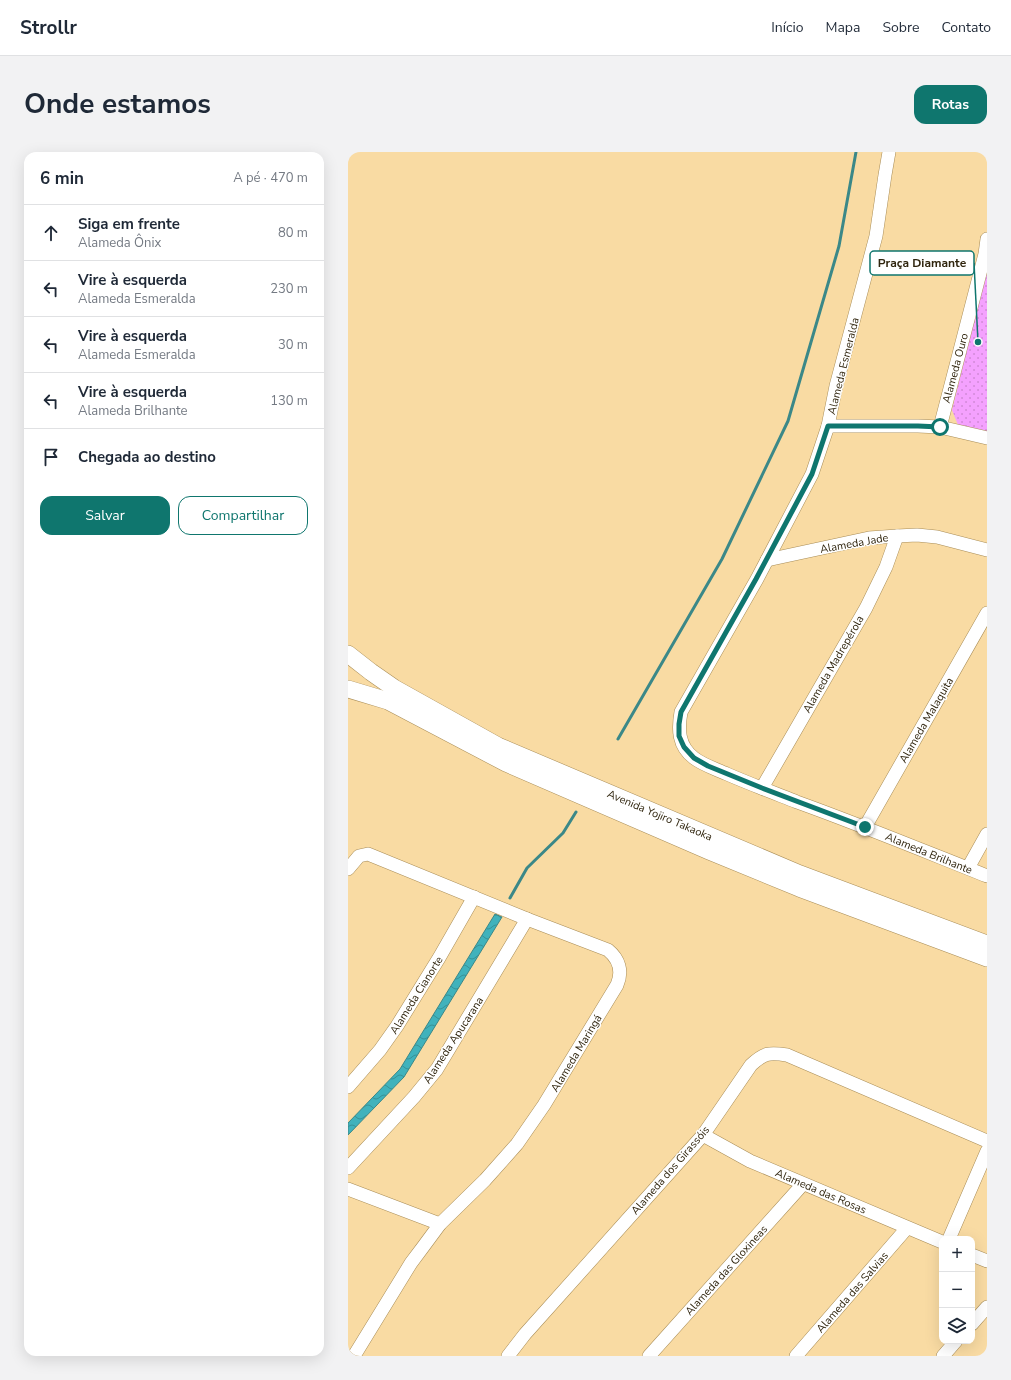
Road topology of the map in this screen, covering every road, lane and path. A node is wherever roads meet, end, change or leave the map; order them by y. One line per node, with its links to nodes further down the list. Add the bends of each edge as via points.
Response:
1 (889, 152): 4 (street, Alameda Esmeralda, via 876,236 836,386)
2 (987, 239): 3 (street, Alameda Ouro)
3 (986, 257): 5 (street, Alameda Ouro)
4 (828, 426): 5 (street); 9 (street, Alameda Esmeralda, via 812,474)
5 (940, 427): 6 (street)
6 (987, 438)
7 (897, 536): 8 (street, Alameda Jade, via 937,537); 9 (street, Alameda Jade, via 869,538); 14 (street, Alameda Madrepérola, via 886,567 866,608)
8 (987, 550)
9 (767, 560): 13 (street, Alameda Esmeralda, via 681,712 679,736 684,747)
10 (987, 613): 15 (street, Alameda Malaquita)
11 (348, 654): 22 (main road, Avenida Yojiro Takaoka, via 394,688 498,746 800,874)
12 (348, 689): 23 (main road, Avenida Yojiro Takaoka, via 388,701 506,763 709,850 814,894)
13 (694, 758): 14 (street, Alameda Brilhante)
14 (762, 788): 15 (street, Alameda Brilhante)
15 (865, 827): 18 (street, Alameda Brilhante)
16 (987, 834): 18 (street)
17 (348, 868): 20 (street, Alameda Maringá, via 359,856 368,854)
18 (968, 868): 19 (street, Alameda Brilhante)
19 (987, 876)
20 (474, 897): 21 (street, Alameda Maringá); 24 (street, Alameda Cianorte, via 397,1026)
21 (527, 919): 28 (street, Alameda Apucarana, via 437,1069); 31 (street, Alameda Maringá, via 608,950 617,958 620,978 544,1105 517,1144)
22 (987, 944)
23 (987, 958)
24 (348, 1087)
25 (702, 1135): 26 (street, Alameda dos Girassóis, via 751,1065 765,1054 774,1053 787,1055); 29 (street, Alameda das Rosas, via 750,1161); 41 (street, Alameda dos Girassóis, via 524,1334)
26 (987, 1141)
27 (987, 1151): 33 (street)
28 (348, 1168)
29 (803, 1184): 32 (street, Alameda das Rosas); 42 (street, Alameda das Gloxineas)
30 (348, 1189): 31 (street)
31 (440, 1224): 40 (street, Alameda Maringá, via 411,1263)
32 (907, 1228): 34 (street, Alameda das Rosas); 43 (street, Alameda das Salvias)
33 (950, 1236)
34 (939, 1241)
35 (975, 1256): 36 (street)
36 (987, 1262)
37 (987, 1307): 38 (street)
38 (975, 1321)
39 (953, 1344): 44 (street)
40 (354, 1356)
41 (508, 1356)
42 (649, 1356)
43 (796, 1356)
44 (943, 1356)

